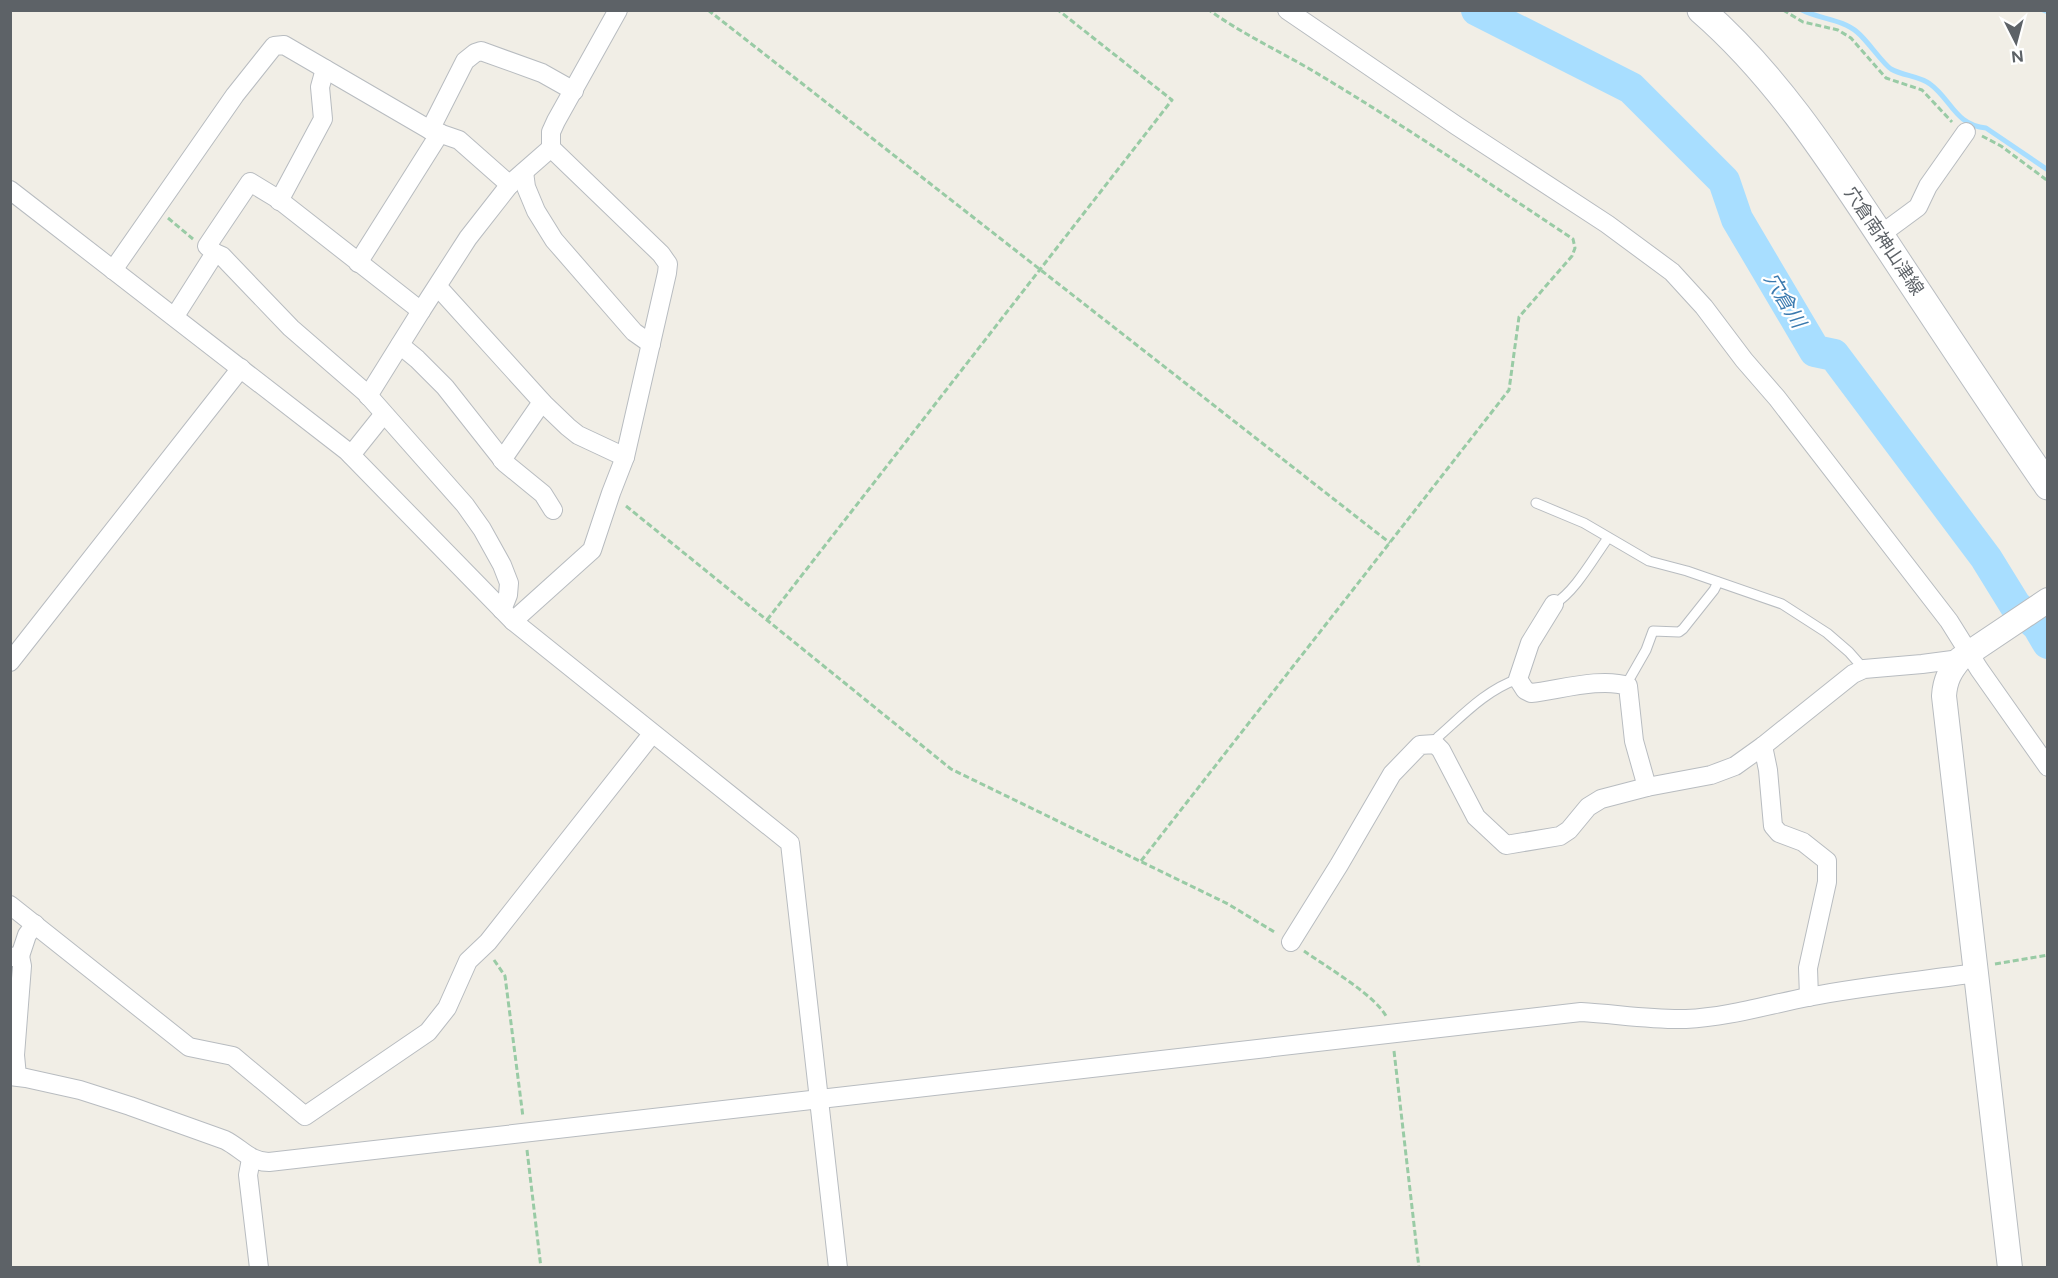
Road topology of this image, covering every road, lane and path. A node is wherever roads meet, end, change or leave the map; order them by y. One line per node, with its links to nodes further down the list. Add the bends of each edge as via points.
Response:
1 (618, 10): 9 (street)
2 (708, 10): 23 (path)
3 (1058, 10): 23 (path, via 1172,100)
4 (1209, 10): 41 (path, via 1419,136 1573,239 1572,255 1519,317 1509,390)
5 (1287, 10): 47 (street, via 1607,224 1672,272 1777,398 1949,621)
6 (1701, 10): 19 (main road, 穴倉南神山津線, via 1761,69 1800,118)
7 (1783, 10): 11 (path, via 1803,22 1838,30 1851,38 1886,78 1922,90 1947,119)
8 (325, 69): 10 (street); 17 (street, via 320,87 323,118); 18 (street, via 284,45 274,46)
9 (574, 91): 10 (street, via 542,74 475,52 465,61); 12 (street, via 551,132)
10 (435, 132): 15 (street, via 459,140); 21 (street)
11 (1966, 132): 14 (path, via 2001,146); 19 (street, via 1918,207)
12 (551, 148): 13 (street); 27 (street, via 668,264)
13 (524, 172): 15 (street); 27 (street, via 536,211 554,240 634,332)
14 (2048, 181)
15 (510, 185): 24 (street, via 468,238)
16 (10, 190): 22 (street)
17 (279, 201): 20 (street, via 250,182); 21 (street)
18 (156, 207): 20 (path); 22 (street)
19 (1880, 235): 36 (main road, 穴倉南神山津線)
20 (211, 250): 26 (street); 30 (street, via 222,256 291,328)
21 (358, 263): 25 (street)
22 (113, 270): 26 (street)
23 (1040, 270): 41 (path); 46 (path)
24 (438, 287): 25 (street); 31 (street)
25 (421, 311): 28 (street)
26 (175, 316): 29 (street)
27 (651, 344): 34 (street)
28 (400, 345): 30 (street); 35 (street, via 445,387)
29 (241, 368): 33 (street); 48 (street)
30 (368, 396): 32 (street)
31 (542, 402): 34 (street, via 578,435); 35 (street)
32 (383, 415): 33 (street); 45 (street, via 483,529 508,583)
33 (351, 454): 45 (street)
34 (626, 457): 37 (street)
35 (502, 460): 39 (street, via 543,494)
36 (2048, 486)
37 (611, 493): 45 (street, via 592,550); 46 (path)
38 (1536, 503): 40 (lane)
39 (553, 510)
40 (1608, 538): 42 (lane, via 1649,561); 44 (lane, via 1577,581)
41 (1389, 543): 57 (path)
42 (1718, 582): 49 (lane, via 1782,604 1849,652); 51 (lane, via 1683,629 1653,631)
43 (2048, 600): 47 (street)
44 (1554, 604): 50 (street, via 1530,643)
45 (508, 615): 52 (street)
46 (767, 620): 57 (path, via 951,769)
47 (1967, 653): 49 (street, via 1922,664); 55 (street); 64 (street, via 1950,671 1944,696)
48 (10, 662)
49 (1864, 669): 54 (street)
50 (1518, 679): 51 (street, via 1531,693 1580,685); 53 (lane, via 1482,698)
51 (1626, 686): 56 (street, via 1634,741)
52 (652, 734): 61 (street); 68 (street, via 790,843)
53 (1435, 744): 56 (street, via 1476,817 1506,845 1560,836 1601,799); 60 (street, via 1420,745 1392,774)
54 (1763, 746): 56 (street, via 1735,766 1711,776); 65 (street, via 1773,826 1827,861 1827,882 1808,968)
55 (2048, 767)
56 (1647, 787)
57 (1141, 861): 60 (path, via 1228,904)
58 (10, 905): 59 (street)
59 (35, 924): 61 (street, via 189,1047 233,1056 305,1116 428,1032 447,1008 468,961); 63 (street)
60 (1292, 942): 66 (path, via 1384,1012)
61 (482, 947): 69 (path, via 505,976)
62 (2048, 955): 64 (path)
63 (15, 956): 67 (street, via 22,966)
64 (1976, 970): 65 (street); 75 (street)
65 (1809, 997): 66 (street, via 1720,1016 1641,1018 1581,1012)
66 (1392, 1034): 68 (street); 74 (path)
67 (14, 1076): 70 (street, via 130,1106 225,1140)
68 (819, 1099): 69 (street); 73 (street)
69 (525, 1134): 70 (street, via 287,1161 258,1162); 72 (path)
70 (251, 1158): 71 (street, via 248,1175)
71 (259, 1268)
72 (541, 1268)
73 (838, 1268)
74 (1419, 1268)
75 (2010, 1268)

